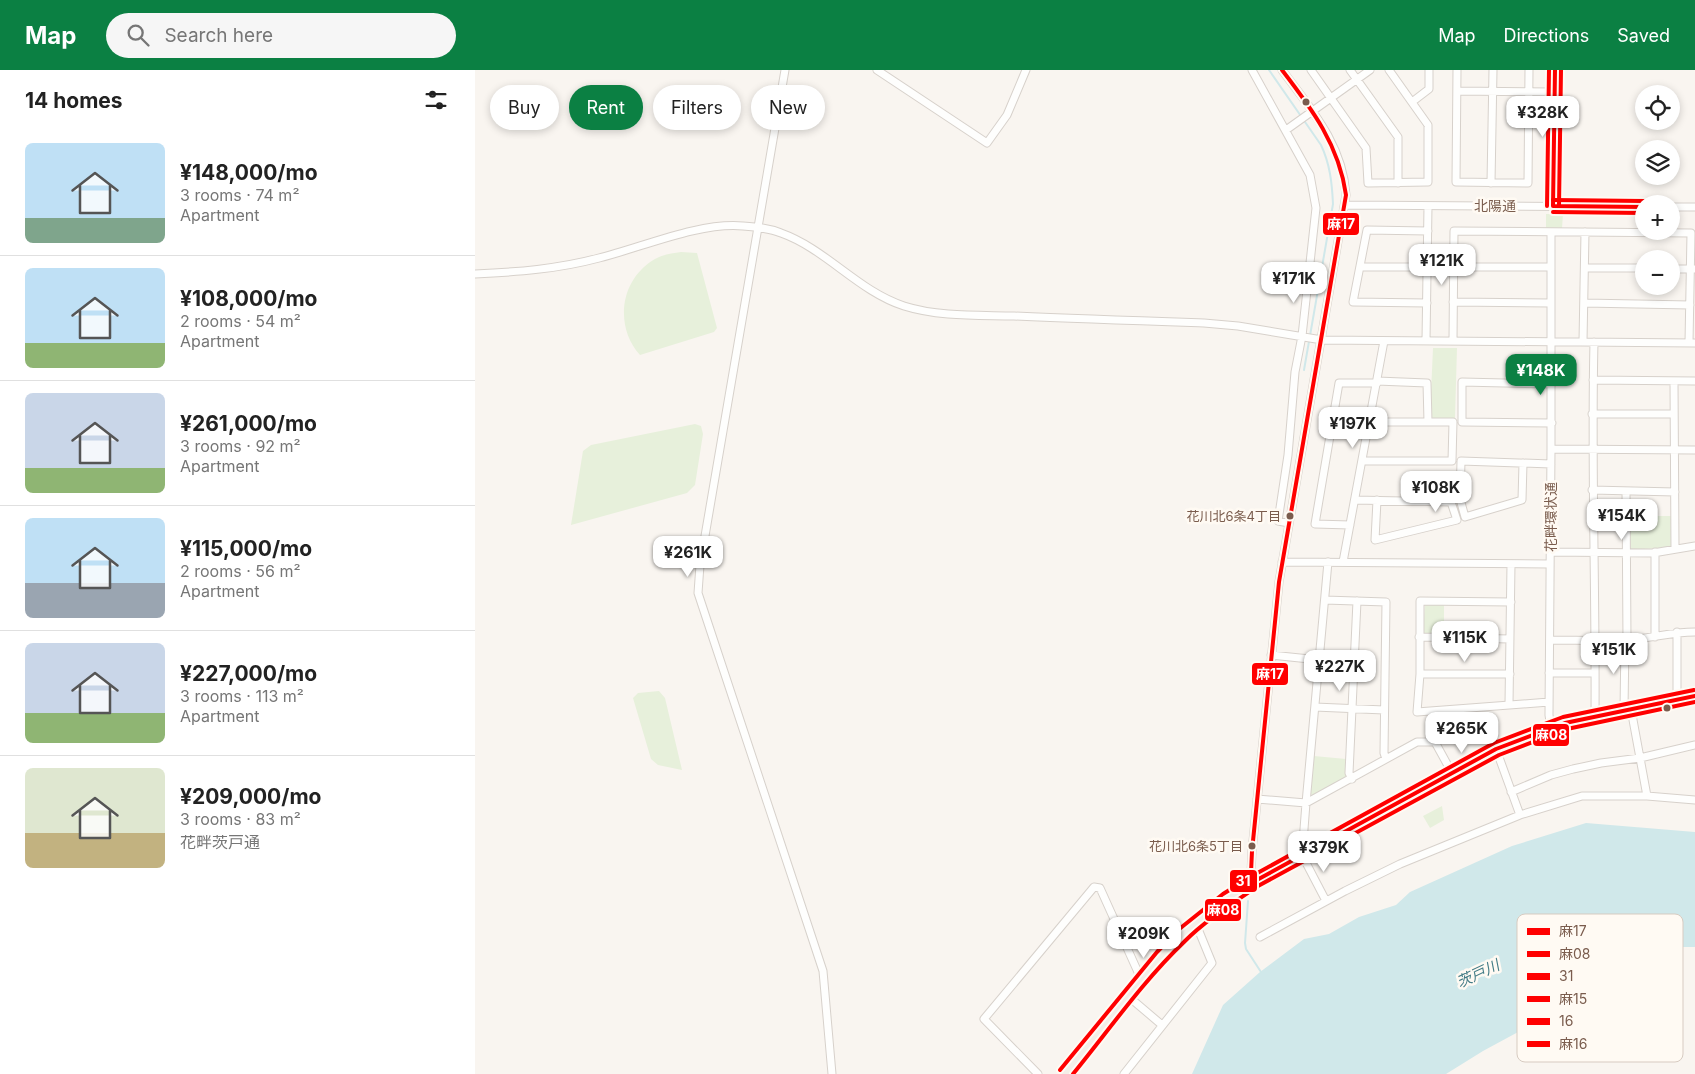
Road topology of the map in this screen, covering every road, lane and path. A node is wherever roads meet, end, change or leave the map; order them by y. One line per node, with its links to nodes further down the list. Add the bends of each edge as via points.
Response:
1 (785, 70): 32 (street)
2 (877, 70): 3 (street, via 987,143 1007,116)
3 (1026, 70)
4 (1252, 70): 23 (street)
5 (1282, 70): 22 (street)
6 (1311, 70): 20 (street)
7 (1350, 70): 15 (street)
8 (1369, 70): 15 (street)
9 (1389, 70): 21 (street)
10 (1429, 70): 21 (street, via 1429,89)
11 (1457, 70): 16 (street)
12 (1493, 70): 17 (street)
13 (1529, 70): 18 (street)
14 (1555, 70): 19 (street)
15 (1356, 80): 20 (street); 25 (street, via 1399,137)
16 (1457, 91): 17 (street); 24 (street, via 1456,182)
17 (1493, 91): 18 (street); 24 (street)
18 (1528, 92): 19 (street); 24 (street, via 1528,183)
19 (1554, 92): 28 (street)
20 (1331, 98): 22 (street); 25 (street, via 1366,148 1368,183)
21 (1412, 102): 25 (street, via 1428,125 1428,182)
22 (1306, 116): 23 (street); 26 (street, via 1326,130 1337,152 1345,182)
23 (1286, 130): 50 (street, via 1310,175 1316,208)
24 (1491, 182)
25 (1398, 183)
26 (1345, 205): 27 (street, 北陽通); 51 (street)
27 (1428, 206): 28 (street, 北陽通); 33 (street)
28 (1553, 206): 29 (street, 北陽通)
29 (1635, 207)
30 (1680, 207): 31 (street)
31 (1695, 208)
32 (757, 228): 44 (street, via 721,226 568,265); 50 (street, via 782,233 799,241 885,299 923,311 1204,323); 141 (street, via 698,593 823,971)
33 (1428, 231): 36 (street, via 1367,230); 39 (street)
34 (1551, 232): 35 (street); 37 (street, via 1454,231); 38 (street, 花畔環状通)
35 (1585, 232): 40 (street); 43 (street, via 1691,233)
36 (1360, 266): 39 (street); 46 (street, via 1353,302)
37 (1453, 267): 38 (street); 45 (street)
38 (1551, 267): 47 (street, 花畔環状通)
39 (1427, 268): 46 (street)
40 (1585, 268): 41 (street); 48 (street)
41 (1635, 268)
42 (1680, 268): 43 (street)
43 (1693, 269): 49 (street)
44 (475, 274)
45 (1453, 302): 47 (street); 54 (street)
46 (1427, 303): 53 (street)
47 (1551, 303): 55 (street, 花畔環状通)
48 (1584, 303): 49 (street); 56 (street)
49 (1690, 305): 58 (street)
50 (1304, 337): 51 (street); 81 (street, via 1295,372 1278,521)
51 (1319, 340): 52 (street); 81 (street)
52 (1385, 341): 53 (street); 62 (street)
53 (1426, 341): 54 (street)
54 (1453, 341): 55 (street)
55 (1551, 342): 56 (street); 63 (street, 花畔環状通)
56 (1583, 342): 57 (street)
57 (1594, 342): 58 (street); 59 (street)
58 (1692, 343)
59 (1593, 380): 60 (street); 64 (street)
60 (1674, 381): 61 (street); 65 (street)
61 (1695, 381)
62 (1377, 382): 66 (street); 67 (street, via 1427,383); 82 (street, via 1339,383 1315,524)
63 (1552, 384): 68 (street, 花畔環状通); 68 (street, via 1462,382 1461,422)
64 (1592, 414): 65 (street); 70 (street)
65 (1674, 414): 71 (street)
66 (1369, 422): 67 (street); 73 (street)
67 (1428, 422): 73 (street, via 1453,422 1451,461)
68 (1552, 423): 69 (street, 花畔環状通)
69 (1551, 449): 70 (street); 75 (street, 花畔環状通)
70 (1592, 449): 71 (street); 76 (street)
71 (1675, 450): 72 (street); 78 (street)
72 (1695, 450)
73 (1362, 461): 79 (street)
74 (1523, 463): 74 (street, via 1461,461 1460,499 1465,517 1522,500); 75 (street)
75 (1551, 464): 85 (street, 花畔環状通)
76 (1592, 490): 77 (street); 86 (street)
77 (1626, 491): 78 (street); 87 (street)
78 (1675, 492): 84 (street)
79 (1355, 500): 80 (street); 82 (street)
80 (1377, 500): 80 (street, via 1451,502 1457,520 1375,540)
81 (1289, 523): 89 (street)
82 (1350, 525): 91 (street)
83 (1695, 546): 84 (street)
84 (1675, 549): 88 (street)
85 (1550, 552): 86 (street); 93 (street, 花畔環状通)
86 (1594, 552): 87 (street); 103 (street)
87 (1626, 552): 88 (street); 104 (street)
88 (1655, 552): 99 (street)
89 (1282, 562): 90 (street); 105 (street)
90 (1328, 562): 91 (street); 94 (street)
91 (1343, 562): 92 (street)
92 (1511, 564): 93 (street); 96 (street)
93 (1550, 564): 102 (street, 花畔環状通)
94 (1325, 600): 95 (street); 106 (street)
95 (1357, 601): 116 (street); 117 (street, via 1386,602)
96 (1511, 602): 100 (street, via 1420,601); 101 (street)
97 (1677, 632): 98 (street); 99 (street); 112 (street)
98 (1695, 632)
99 (1655, 637): 104 (street)
100 (1419, 638): 101 (street); 108 (street)
101 (1510, 639): 109 (street)
102 (1550, 640): 103 (street); 107 (street, 花畔環状通)
103 (1595, 640): 104 (street); 110 (street)
104 (1626, 640): 118 (street)
105 (1271, 655): 106 (street); 129 (street)
106 (1319, 660): 115 (street)
107 (1549, 673): 110 (street); 113 (street, 花畔環状通)
108 (1419, 674): 109 (street); 114 (street, via 1417,712)
109 (1510, 674): 114 (street)
110 (1595, 674): 119 (street)
111 (1695, 696): 112 (main road)
112 (1677, 700): 118 (main road)
113 (1549, 702): 114 (street); 120 (street, 花畔環状通)
114 (1509, 704)
115 (1315, 707): 116 (street); 131 (street)
116 (1350, 709): 117 (street); 126 (street, via 1349,773)
117 (1384, 710): 124 (street, via 1384,753)
118 (1627, 710): 119 (main road); 123 (street)
119 (1595, 717): 120 (main road)
120 (1551, 728): 122 (main road)
121 (1695, 745): 123 (street)
122 (1496, 749): 125 (main road); 127 (street)
123 (1640, 758): 127 (street, via 1601,762 1558,773); 128 (street)
124 (1387, 759): 125 (street, via 1417,742 1435,742); 126 (street)
125 (1452, 773): 133 (main road)
126 (1352, 779): 131 (street)
127 (1511, 792): 132 (street)
128 (1647, 796): 130 (street); 132 (street, via 1582,796)
129 (1257, 799): 131 (street); 134 (street, via 1251,873)
130 (1695, 800)
131 (1306, 803): 133 (street)
132 (1520, 814): 135 (street, via 1413,858)
133 (1303, 854): 134 (main road); 135 (street)
134 (1255, 881): 136 (main road)
135 (1326, 901): 137 (street)
136 (1196, 924): 138 (main road, via 1182,935); 140 (street, via 1212,963)
137 (1260, 937)
138 (1142, 981): 139 (main road); 142 (street, via 1100,888 1094,887 984,1019)
139 (1129, 997): 140 (street); 143 (main road)
140 (1163, 1026): 144 (street)
141 (832, 1074)
142 (1038, 1074)
143 (1065, 1074)
144 (1124, 1074)

